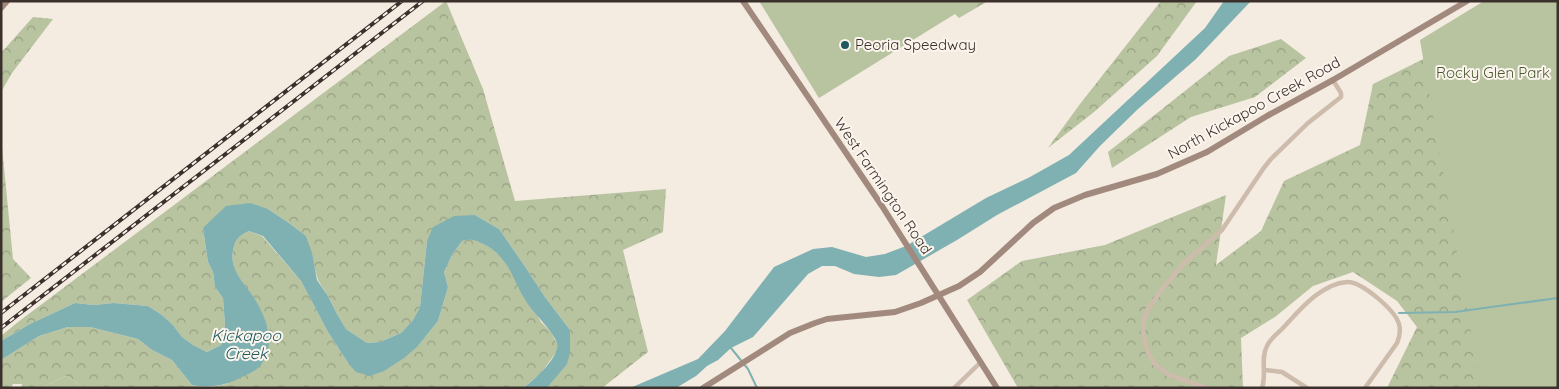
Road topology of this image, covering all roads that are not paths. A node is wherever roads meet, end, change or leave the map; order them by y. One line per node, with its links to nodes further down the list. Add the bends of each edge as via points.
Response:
1 (7, 1): 4 (main road)
2 (744, 1): 6 (main road, West Farmington Road)
3 (1468, 1): 5 (main road, North Kickapoo Creek Road)
4 (1, 8)
5 (1333, 80): 6 (main road, North Kickapoo Creek Road, via 1192,159 1157,174 1063,204 1033,223 974,277); 12 (street, via 1342,97 1308,123 1272,159 1222,230 1185,262 1148,309 1143,335 1154,363 1169,375)
6 (939, 296): 7 (main road, West Farmington Road); 9 (main road, North Kickapoo Creek Road, via 895,312 815,323 790,333)
7 (981, 362): 10 (street); 11 (main road, West Farmington Road)
8 (1265, 370): 13 (street); 14 (street, via 1282,372); 15 (street, via 1267,346 1277,333 1317,295 1349,282 1371,294 1394,314 1400,325 1397,343)
9 (703, 388)
10 (954, 388)
11 (997, 388)
12 (1207, 388)
13 (1262, 388)
14 (1307, 388)
15 (1365, 388)

